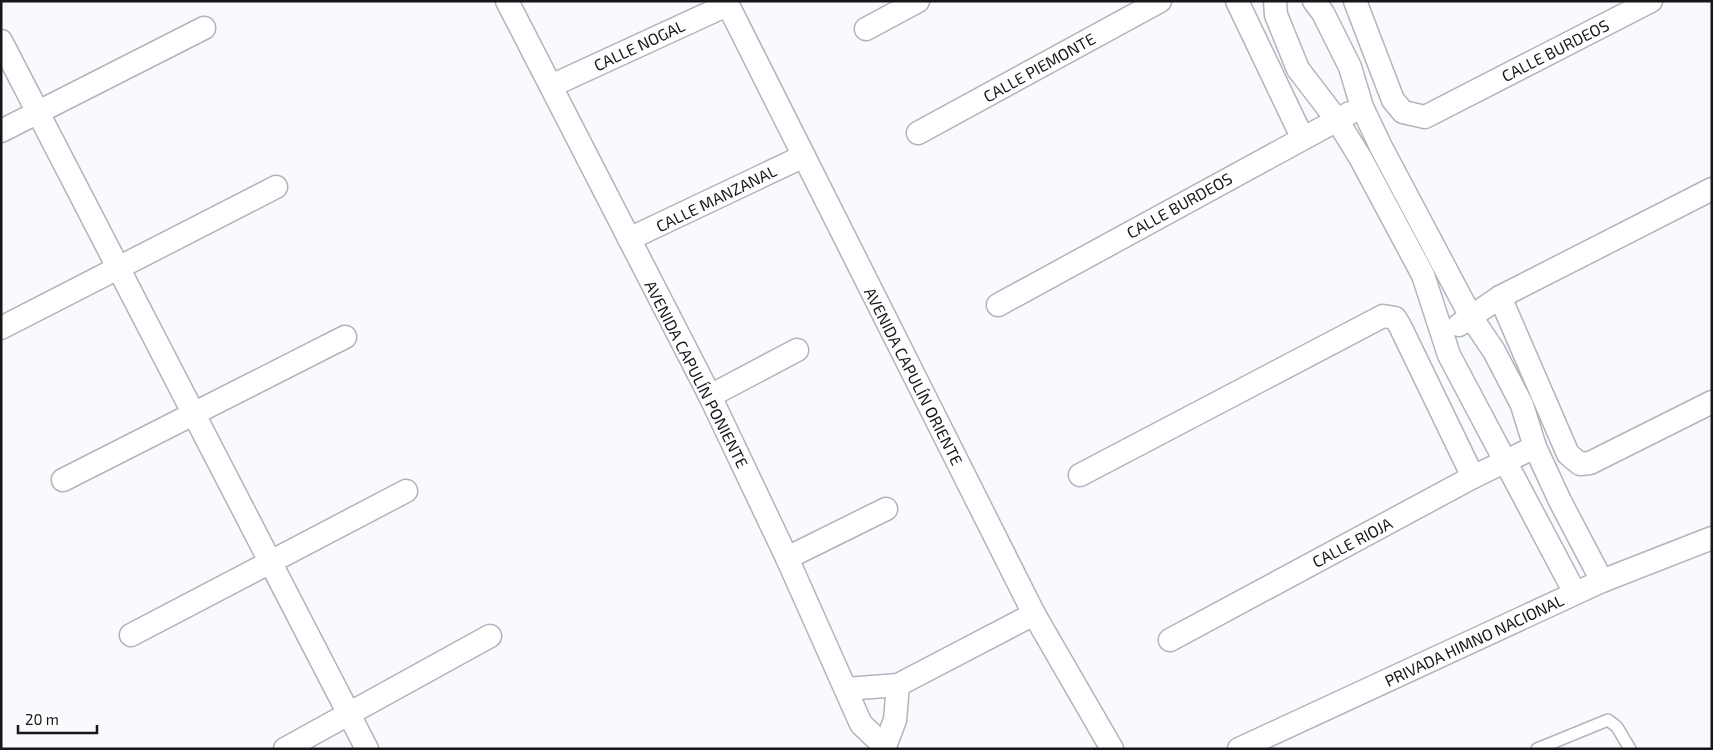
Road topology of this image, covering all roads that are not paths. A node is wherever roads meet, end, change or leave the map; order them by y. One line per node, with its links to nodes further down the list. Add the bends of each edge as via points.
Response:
1 (507, 1): 13 (street, AVENIDA CAPULÍN PONIENTE)
2 (918, 1): 11 (street)
3 (1160, 1): 18 (street, CALLE PIEMONTE)
4 (1237, 1): 19 (street)
5 (1275, 1): 16 (street, via 1276,16 1298,69)
6 (1314, 1): 14 (street, via 1350,66)
7 (1355, 1): 8 (street, CALLE BURDEOS, via 1393,100 1404,112 1425,117)
8 (1651, 1)
9 (727, 3): 13 (street, CALLE NOGAL); 20 (street, AVENIDA CAPULÍN ORIENTE)
10 (204, 28): 15 (street)
11 (866, 29)
12 (1, 42): 15 (street)
13 (551, 86): 23 (street, AVENIDA CAPULÍN PONIENTE)
14 (1362, 107): 16 (street, CALLE BURDEOS); 27 (street)
15 (38, 112): 17 (street); 24 (street)
16 (1337, 120): 19 (street, CALLE BURDEOS); 29 (street, via 1362,159 1422,275)
17 (1, 131)
18 (918, 133)
19 (1302, 137): 26 (street, CALLE BURDEOS)
20 (804, 156): 23 (street, CALLE MANZANAL); 47 (street, AVENIDA CAPULÍN ORIENTE)
21 (276, 187): 24 (street)
22 (1712, 189): 25 (street)
23 (629, 239): 32 (street, AVENIDA CAPULÍN PONIENTE)
24 (118, 268): 28 (street); 34 (street)
25 (1500, 297): 27 (street); 33 (street, via 1568,454 1580,464 1590,463)
26 (998, 305)
27 (1471, 317): 29 (street); 35 (street, via 1494,351 1522,404)
28 (1, 328)
29 (1443, 335): 36 (street, via 1449,355)
30 (345, 337): 34 (street)
31 (797, 350): 32 (street)
32 (710, 396): 43 (street, AVENIDA CAPULÍN PONIENTE)
33 (1712, 402)
34 (194, 414): 39 (street); 44 (street)
35 (1535, 447): 36 (street, CALLE RIOJA); 45 (street)
36 (1505, 462): 38 (street, CALLE RIOJA); 46 (street)
37 (1080, 474): 38 (street, via 1383,316 1395,318)
38 (1473, 477): 50 (street, CALLE RIOJA)
39 (63, 480)
40 (406, 491): 44 (street)
41 (886, 509): 43 (street)
42 (1712, 538): 45 (street, PRIVADA HIMNO NACIONAL)
43 (787, 558): 52 (street, AVENIDA CAPULÍN PONIENTE)
44 (270, 562): 48 (street); 53 (street)
45 (1602, 581): 46 (street, PRIVADA HIMNO NACIONAL)
46 (1575, 593): 58 (street, PRIVADA HIMNO NACIONAL)
47 (1034, 614): 51 (street); 57 (street, AVENIDA CAPULÍN ORIENTE)
48 (131, 634)
49 (490, 636): 53 (street)
50 (1170, 640)
51 (898, 685): 52 (street); 54 (street, via 895,720)
52 (846, 689): 54 (street, AVENIDA CAPULÍN PONIENTE, via 861,724)
53 (348, 714): 55 (street); 56 (street)
54 (884, 748)
55 (285, 749)
56 (366, 749)
57 (1112, 749)
58 (1239, 749)
59 (1536, 749): 60 (lane, via 1608,720 1618,727)
60 (1630, 749)

